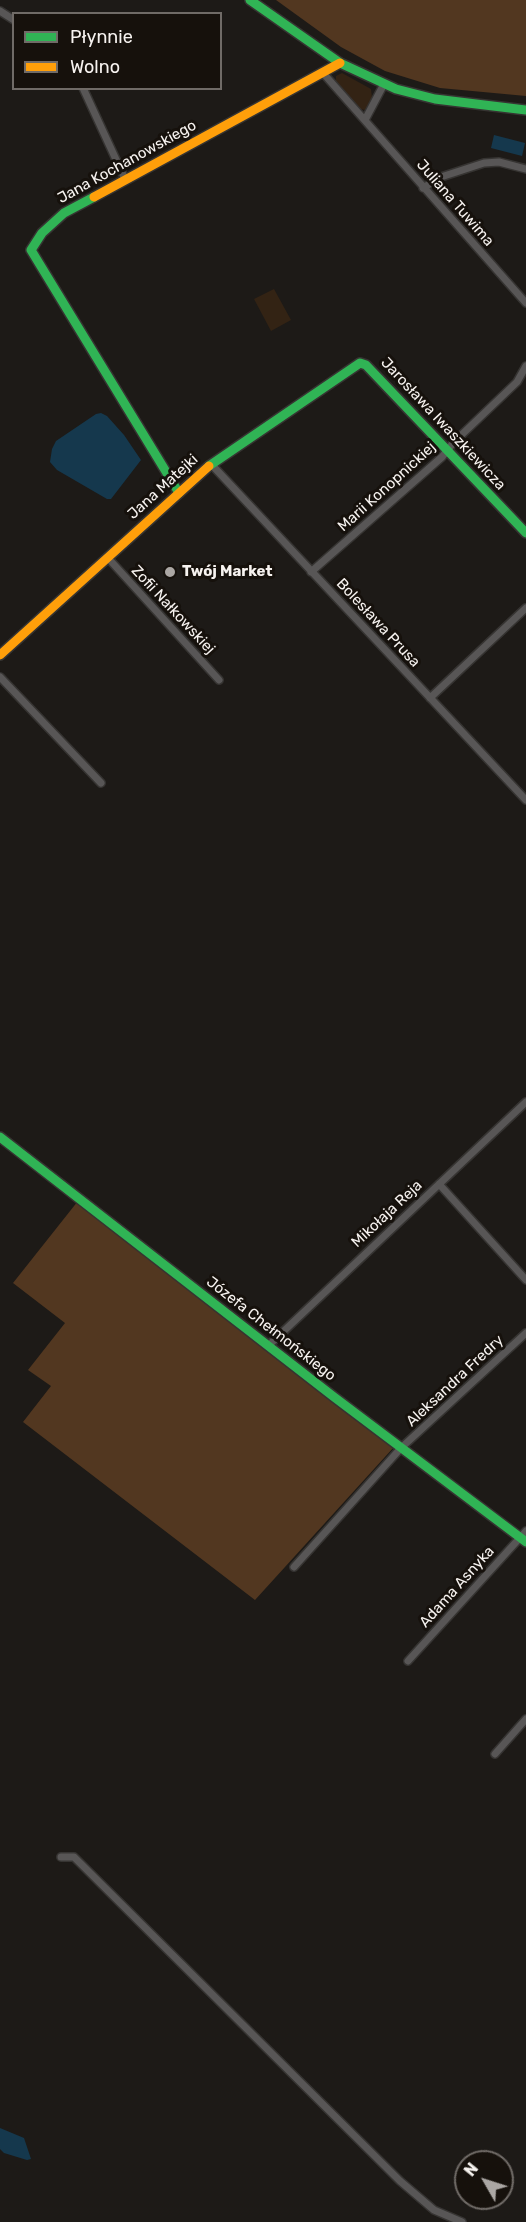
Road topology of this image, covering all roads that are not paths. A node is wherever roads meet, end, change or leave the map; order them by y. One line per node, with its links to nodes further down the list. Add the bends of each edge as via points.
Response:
1 (250, 0): 2 (street)
2 (340, 63): 3 (street, Jana Kochanowskiego); 4 (street)
3 (323, 74): 7 (street, Juliana Tuwima); 9 (street, Jana Kochanowskiego)
4 (384, 84): 6 (street, via 429,98); 7 (street)
5 (84, 90): 9 (street)
6 (526, 111)
7 (365, 120): 10 (street, Juliana Tuwima)
8 (526, 169): 10 (street, via 499,162 484,163 441,177)
9 (125, 179): 16 (street, Jana Kochanowskiego, via 64,213 42,233 31,250)
10 (423, 188): 11 (street, Juliana Tuwima)
11 (526, 303)
12 (362, 363): 14 (street, Jarosława Iwaszkiewicza); 15 (street, Jana Matejki)
13 (526, 366): 14 (street, Marii Konopnickiej, via 517,382)
14 (448, 450): 17 (street, Jarosława Iwaszkiewicza); 19 (street, Marii Konopnickiej)
15 (211, 465): 16 (street, Jana Matejki); 19 (street, Bolesława Prusa)
16 (179, 493): 18 (street, Jana Matejki)
17 (526, 533)
18 (108, 558): 21 (street, Jana Matejki); 23 (street, Zofii Nałkowskiej)
19 (311, 572): 24 (street, Bolesława Prusa)
20 (526, 608): 24 (street)
21 (0, 655)
22 (0, 677): 25 (street)
23 (219, 680)
24 (430, 698): 26 (street, Bolesława Prusa)
25 (101, 783)
26 (526, 800)
27 (526, 1102): 29 (street, Mikołaja Reja)
28 (0, 1137): 32 (street, Józefa Chełmońskiego)
29 (439, 1184): 30 (street); 32 (street, Mikołaja Reja)
30 (526, 1280)
31 (526, 1333): 33 (street, Aleksandra Fredry)
32 (268, 1346): 33 (street, Józefa Chełmońskiego)
33 (401, 1448): 34 (street, Józefa Chełmońskiego); 35 (street, Aleksandra Fredry)
34 (524, 1537): 36 (street, Adama Asnyka)
35 (294, 1567)
36 (408, 1661)
37 (526, 1719): 38 (street)
38 (495, 1754)
39 (62, 1857): 40 (street, via 74,1857 400,2181 434,2210)
40 (462, 2222)

